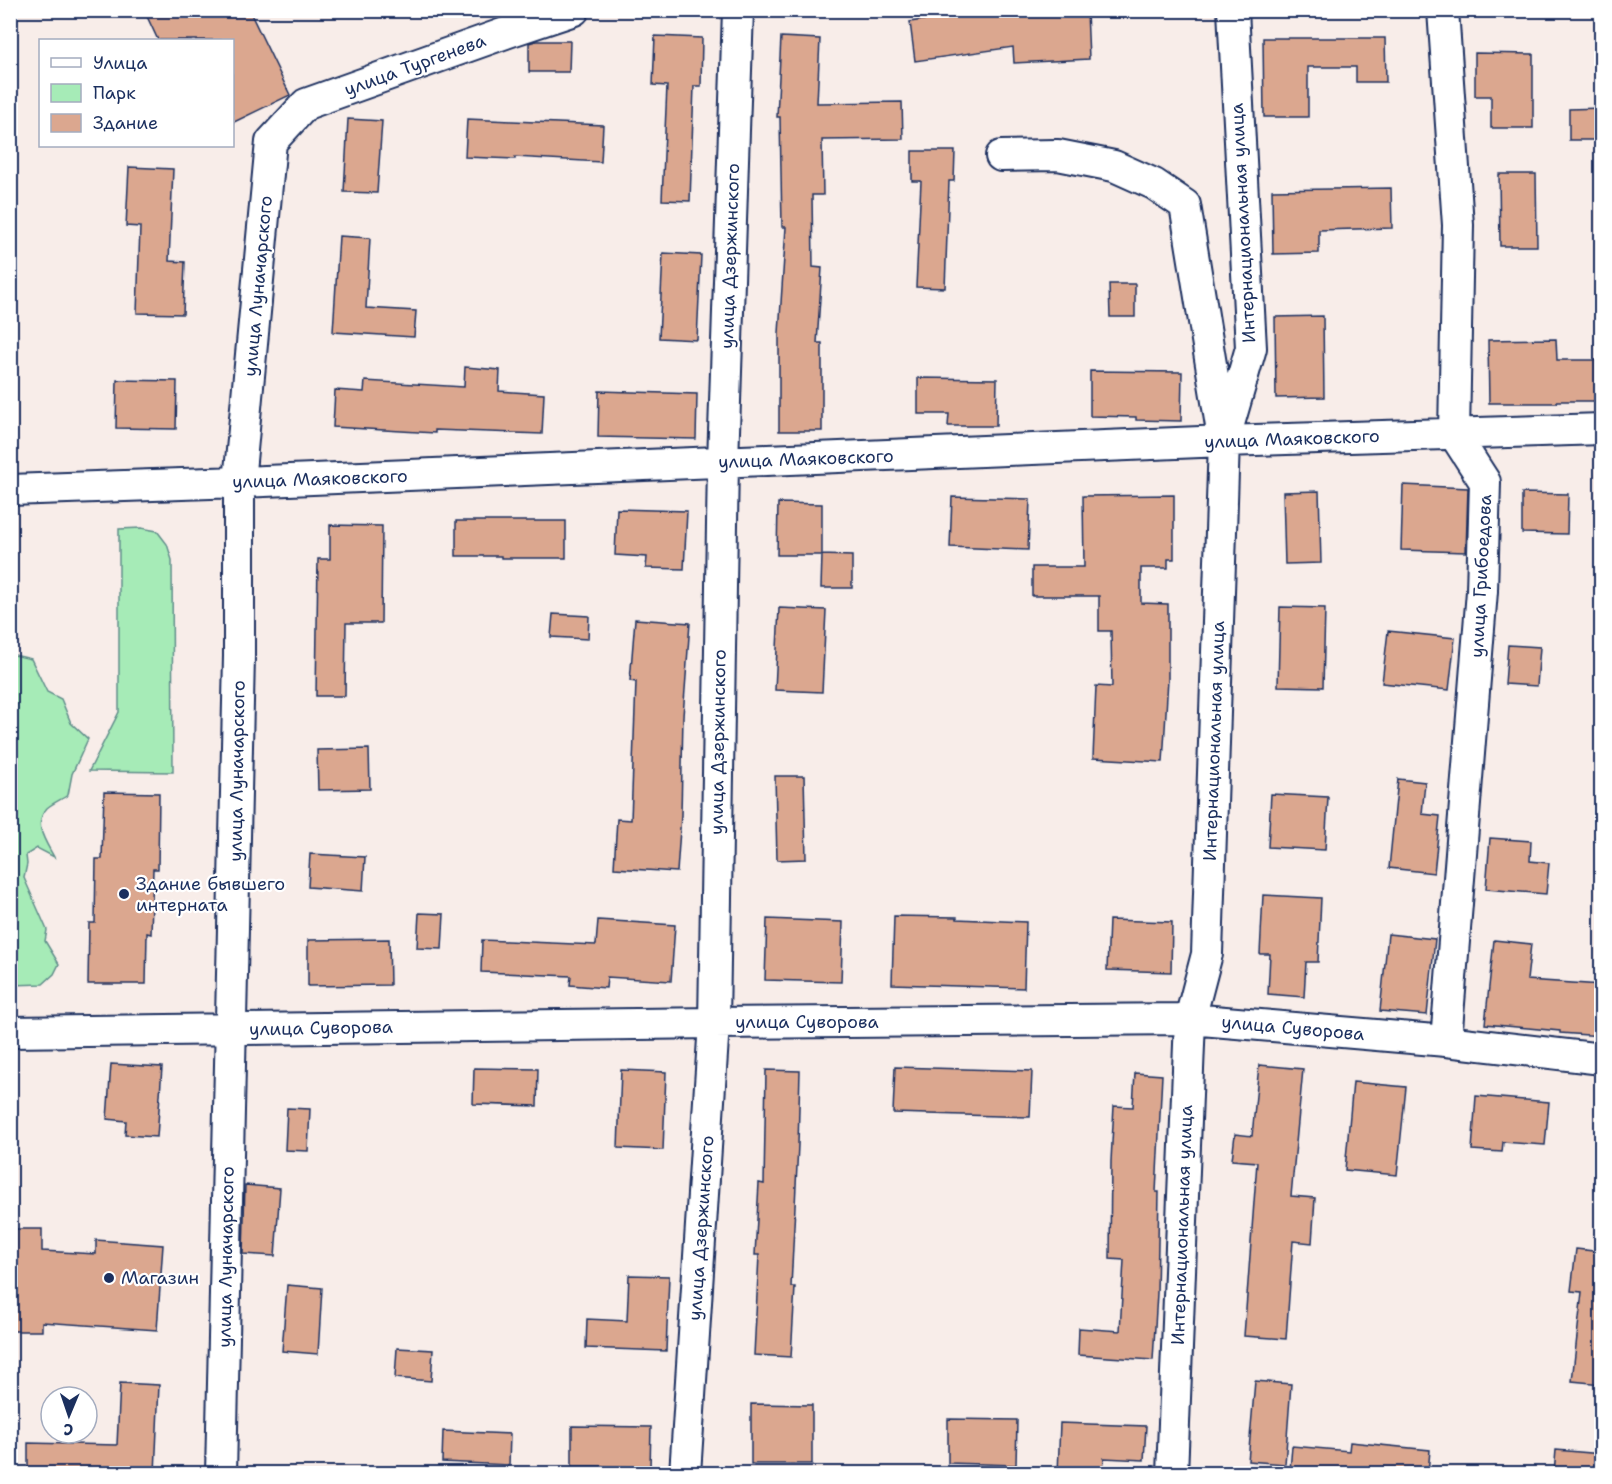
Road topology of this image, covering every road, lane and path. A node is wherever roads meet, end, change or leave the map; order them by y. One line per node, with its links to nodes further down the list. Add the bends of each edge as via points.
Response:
1 (574, 10): 5 (street, улица Тургенева, via 306,104)
2 (738, 10): 10 (street, улица Дзержинского)
3 (1233, 10): 9 (street, Интернациональная улица, via 1251,348)
4 (1443, 10): 8 (street, via 1458,225)
5 (271, 142): 11 (street, улица Луначарского)
6 (1001, 156): 9 (street, via 1058,155 1114,166 1154,184 1185,205)
7 (1602, 429): 8 (street, улица Маяковского)
8 (1454, 434): 9 (street, улица Маяковского); 17 (street, улица Грибоедова, via 1485,482 1482,591)
9 (1224, 441): 10 (street, улица Маяковского); 13 (street, Интернациональная улица, via 1207,954)
10 (723, 462): 11 (street, улица Маяковского); 14 (street, улица Дзержинского)
11 (240, 482): 12 (street, улица Маяковского); 15 (street, улица Луначарского)
12 (10, 490)
13 (1190, 1019): 14 (street, улица Суворова); 17 (street, улица Суворова); 21 (street, Интернациональная улица)
14 (714, 1023): 15 (street, улица Суворова); 20 (street, улица Дзержинского)
15 (231, 1029): 16 (street, улица Суворова); 19 (street, улица Луначарского)
16 (10, 1032)
17 (1446, 1041): 18 (street, улица Суворова)
18 (1602, 1059)
19 (221, 1473)
20 (685, 1473)
21 (1172, 1473)

